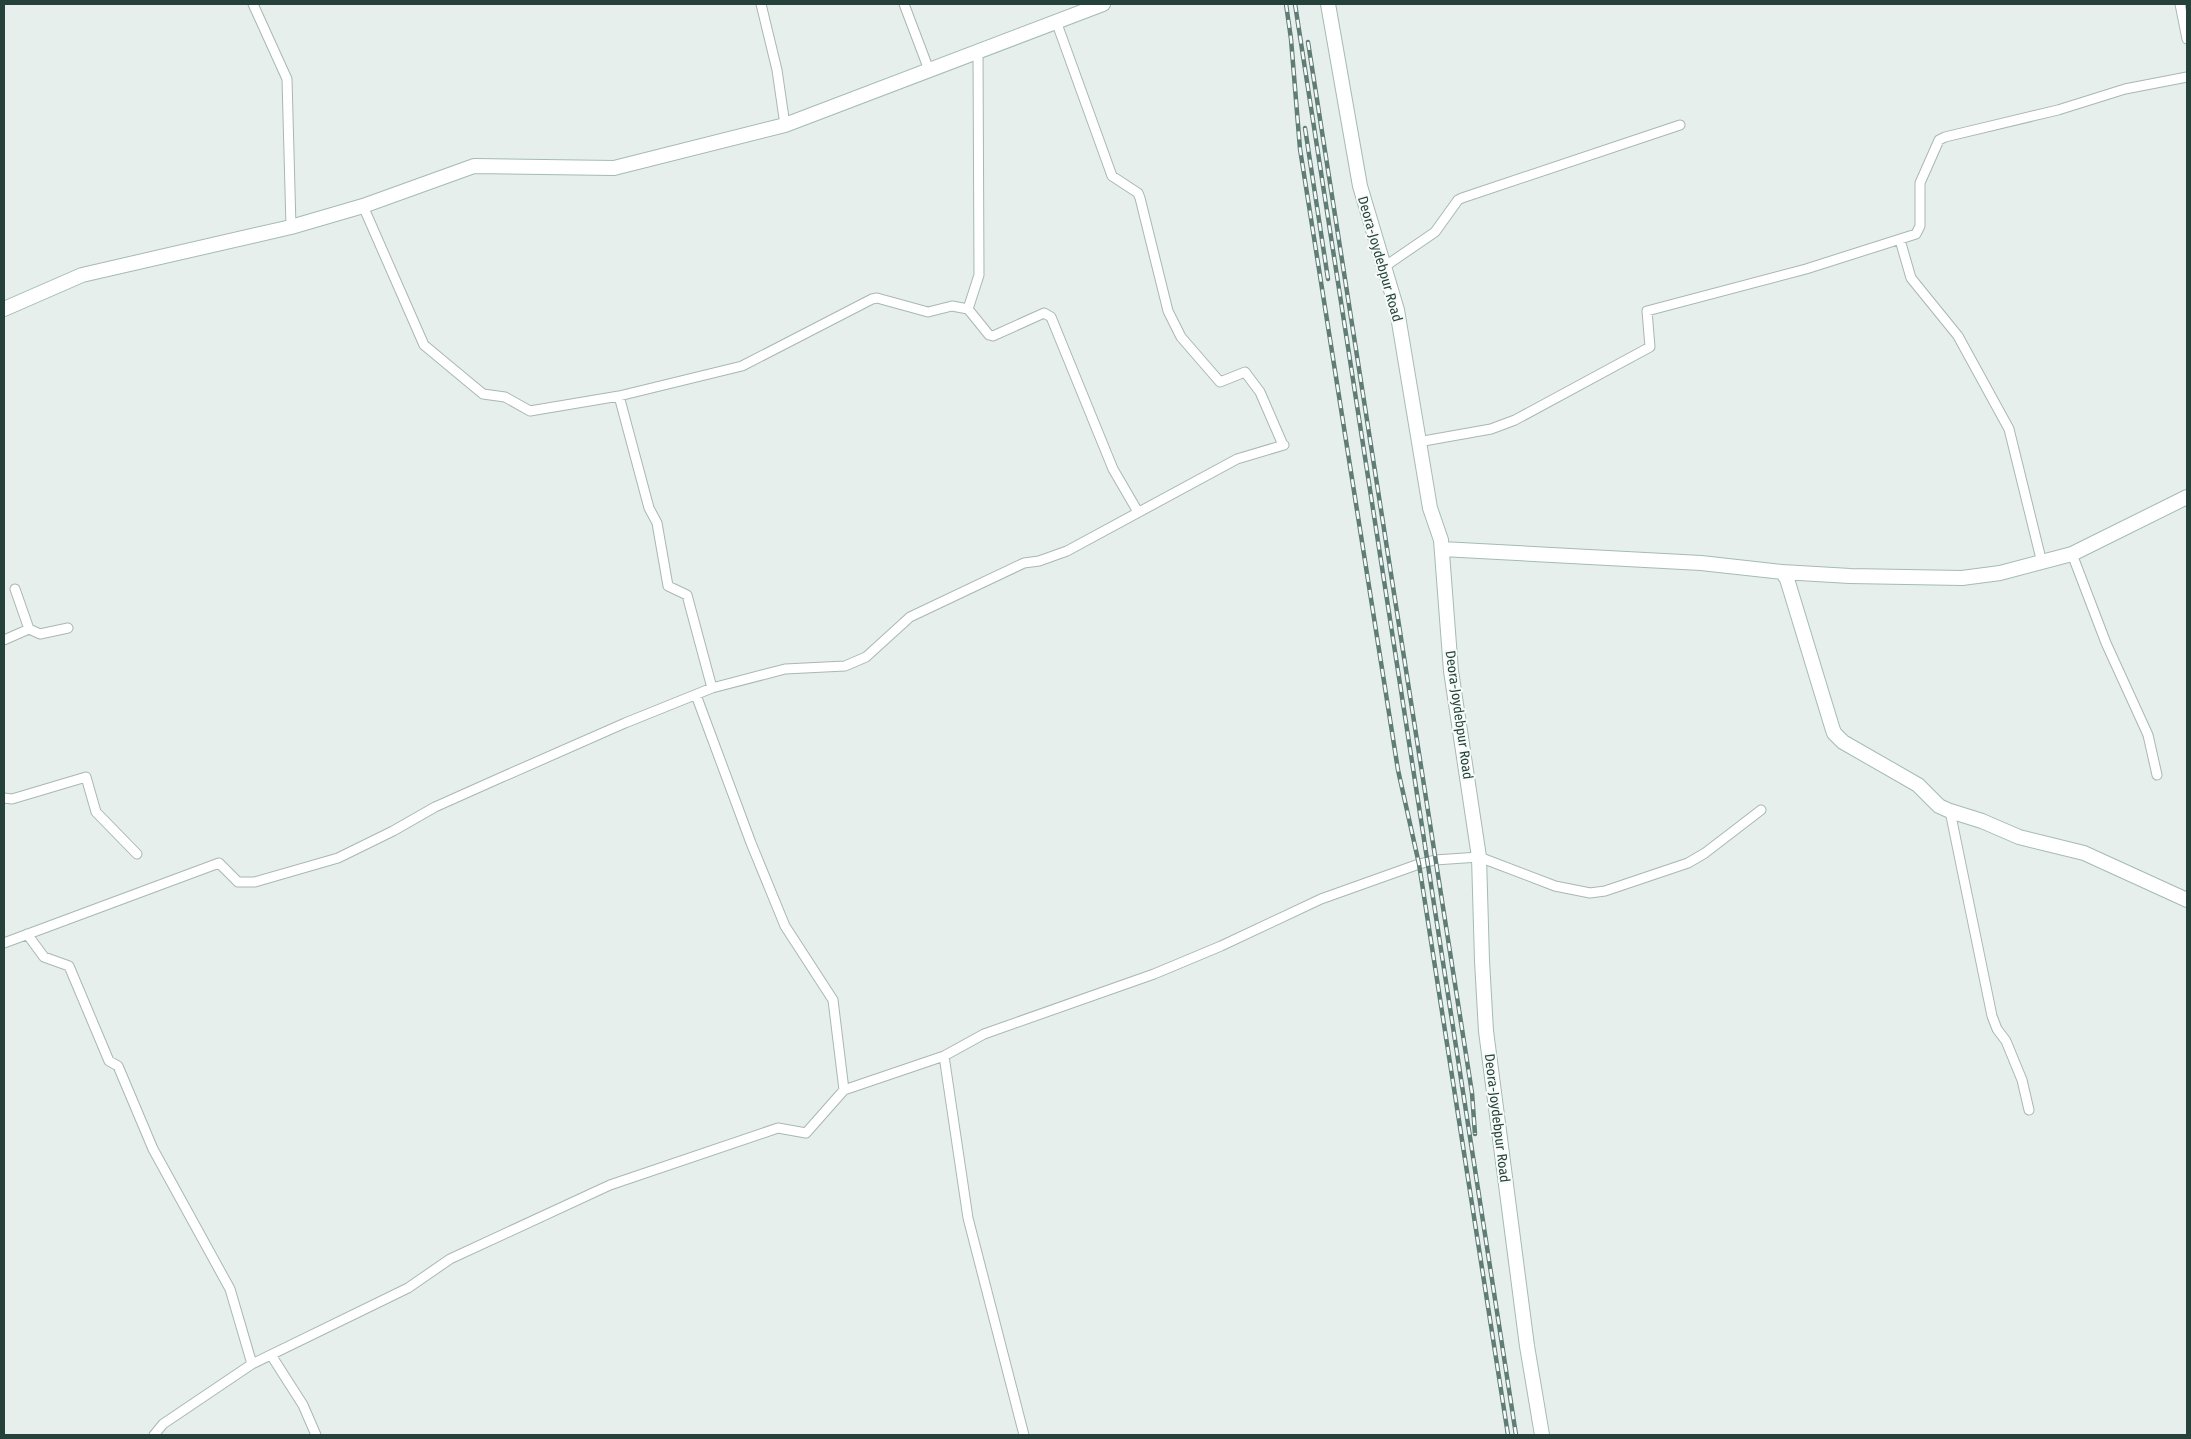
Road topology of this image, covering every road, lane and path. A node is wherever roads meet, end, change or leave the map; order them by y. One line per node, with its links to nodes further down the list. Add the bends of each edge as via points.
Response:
1 (253, 4): 15 (street, via 287,79)
2 (761, 4): 12 (street, via 777,70)
3 (904, 4): 10 (street)
4 (1103, 4): 7 (street)
5 (1328, 4): 17 (street, Deora-Joydebpur Road, via 1360,186)
6 (2180, 4): 8 (street)
7 (1056, 21): 9 (street); 23 (street, via 1112,176 1138,193 1140,198 1168,311 1178,332 1220,382 1245,372 1260,392 1284,445 1237,459)
8 (2187, 39)
9 (978, 52): 10 (street); 19 (street, via 979,275)
10 (930, 70): 12 (street)
11 (2187, 77): 16 (street, via 2125,89 2058,110 1942,138 1920,183 1919,231)
12 (785, 125): 14 (street, via 614,168 474,166)
13 (1680, 125): 17 (street, via 1462,198 1435,232)
14 (363, 206): 15 (street); 20 (street, via 422,343 483,394 505,397 530,411)
15 (291, 227): 18 (street, via 82,275)
16 (1900, 240): 21 (street, via 1806,269 1647,311 1650,347 1515,420 1491,429); 26 (street, via 1911,278 1958,336 2010,429)
17 (1384, 266): 21 (street, Deora-Joydebpur Road, via 1396,310)
18 (4, 309)
19 (968, 309): 20 (street, via 952,306 928,312 872,299 742,366); 23 (street, via 993,336 1044,313 1051,317 1113,468)
20 (619, 396): 32 (street, via 649,508 657,523 668,586 688,596)
21 (1418, 442): 24 (street, Deora-Joydebpur Road, via 1430,508)
22 (2187, 497): 25 (street)
23 (1138, 512): 32 (street, via 1067,551 1024,563 910,617 866,658 845,666 785,669)
24 (1442, 549): 27 (street, via 1701,563); 39 (street, Deora-Joydebpur Road, via 1451,671)
25 (2072, 554): 26 (street); 34 (street, via 2106,643 2148,735)
26 (2042, 563): 27 (street, via 1962,578)
27 (1782, 572): 37 (street, via 1787,579 1834,733 1856,751 1918,785 1939,806)
28 (16, 589): 30 (street)
29 (68, 628): 30 (street, via 40,634)
30 (29, 629): 31 (street)
31 (4, 640)
32 (712, 688): 33 (street)
33 (696, 695): 41 (street, via 500,778 338,858 255,882 238,882 219,863); 44 (street, via 785,926 833,1000)
34 (2157, 775)
35 (4, 798): 38 (street, via 12,799 86,777 96,812)
36 (1761, 810): 39 (street, via 1688,863 1606,891 1590,893 1555,886)
37 (1950, 811): 40 (street, via 2019,837 2091,856); 45 (street, via 1992,1016 2022,1080)
38 (137, 854)
39 (1479, 857): 43 (street, via 1434,860 1321,899 1154,974 984,1034); 51 (street, Deora-Joydebpur Road, via 1486,1031 1527,1346)
40 (2187, 900)
41 (28, 934): 42 (street); 47 (street, via 44,957 69,966 109,1061 118,1066 153,1149 230,1289)
42 (4, 943)
43 (944, 1056): 44 (street); 50 (street, via 968,1218)
44 (844, 1090): 46 (street, via 806,1133 778,1128 610,1185 450,1259 408,1288)
45 (2029, 1110)
46 (272, 1355): 47 (street); 49 (street, via 303,1405)
47 (252, 1364): 48 (street, via 163,1424)
48 (154, 1435)
49 (316, 1435)
50 (1024, 1435)
51 (1542, 1435)

